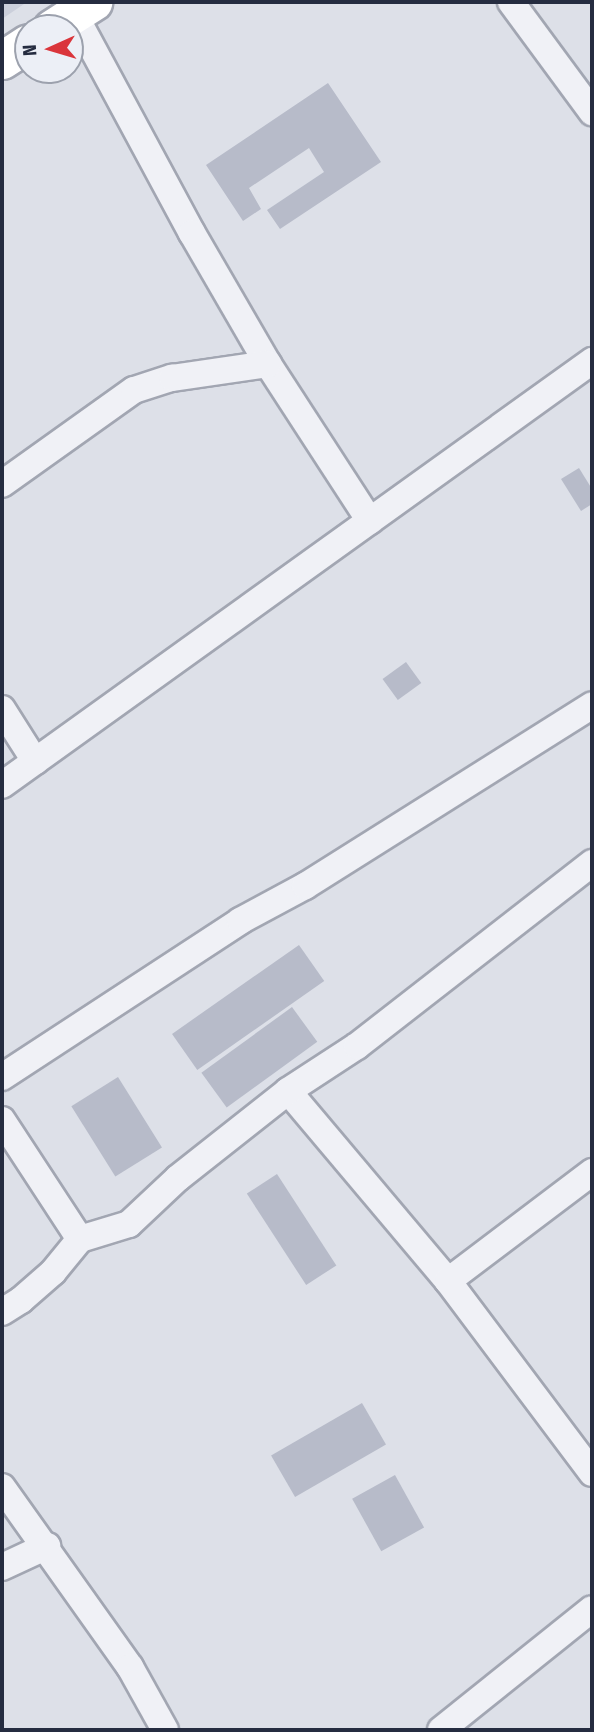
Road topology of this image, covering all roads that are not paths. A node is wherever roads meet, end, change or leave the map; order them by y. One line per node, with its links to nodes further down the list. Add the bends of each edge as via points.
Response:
1 (511, 2): 3 (street)
2 (84, 36): 5 (street)
3 (592, 112)
4 (592, 361): 7 (street)
5 (268, 364): 6 (street, via 172,378 134,390); 7 (street)
6 (2, 484)
7 (370, 521): 10 (street)
8 (592, 705): 13 (street, via 316,879 240,921)
9 (2, 709): 10 (street)
10 (35, 761): 11 (street)
11 (2, 785)
12 (592, 863): 14 (street, via 357,1046)
13 (2, 1077)
14 (288, 1091): 17 (street, via 178,1178 129,1224); 18 (street)
15 (2, 1120): 17 (street)
16 (592, 1172): 18 (street)
17 (80, 1239): 19 (street, via 53,1272)
18 (449, 1281): 20 (street)
19 (2, 1312)
20 (592, 1473)
21 (2, 1487): 22 (street)
22 (47, 1546): 23 (street); 25 (street, via 130,1667)
23 (2, 1567)
24 (592, 1609): 26 (street)
25 (164, 1730)
26 (442, 1730)

